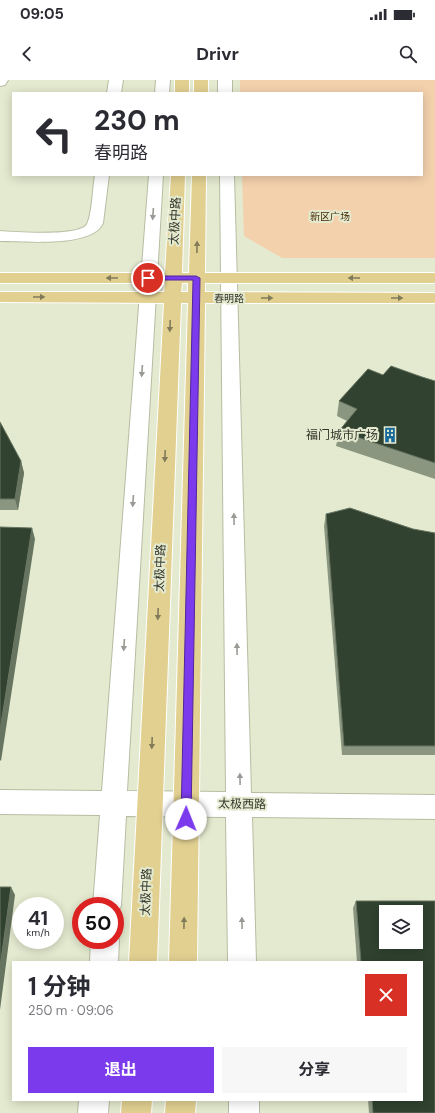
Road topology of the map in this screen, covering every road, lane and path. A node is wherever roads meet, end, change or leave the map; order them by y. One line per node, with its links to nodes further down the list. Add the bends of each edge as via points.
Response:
1 (116, 80): 6 (street)
2 (163, 80): 7 (street)
3 (182, 80): 8 (main road)
4 (201, 80): 9 (main road)
5 (225, 80): 10 (street)
6 (114, 92)
7 (162, 92)
8 (182, 92)
9 (201, 92)
10 (225, 92)
11 (102, 176): 16 (street, via 95,226 88,232 72,236)
12 (156, 176): 19 (street, one-way to 19)
13 (178, 176): 20 (main road, 太极中路)
14 (199, 176): 21 (main road, 太极中路, one-way to 14)
15 (227, 176): 22 (street)
16 (0, 236)
17 (0, 278): 19 (main road, 春明路, one-way to 17)
18 (435, 278): 22 (main road, 春明路, one-way to 22)
19 (148, 288): 20 (main road, 春明路); 23 (main road, 春明路, one-way to 19); 26 (street, one-way to 26)
20 (172, 288): 21 (main road, 春明路); 27 (main road, 太极中路, one-way to 27)
21 (196, 288): 22 (main road, 春明路); 28 (main road, 太极中路)
22 (229, 288): 24 (main road, 春明路, one-way to 24); 29 (street, one-way to 22)
23 (0, 297)
24 (435, 298)
25 (0, 802): 26 (street, 太极西路)
26 (114, 802): 27 (street, 太极西路); 31 (street)
27 (150, 803): 28 (street, 太极西路); 34 (main road, 太极中路)
28 (186, 803): 29 (street, 太极西路); 35 (main road, 太极中路, one-way to 28)
29 (240, 804): 30 (street, 太极西路); 36 (street, one-way to 29)
30 (435, 807)
31 (108, 897)
32 (105, 949): 33 (street)
33 (104, 961)
34 (143, 961)
35 (183, 961)
36 (242, 961)
37 (94, 1101): 41 (street)
38 (137, 1101): 42 (main road)
39 (181, 1101): 43 (main road)
40 (244, 1101): 44 (street)
41 (94, 1113)
42 (136, 1113)
43 (180, 1113)
44 (244, 1113)

